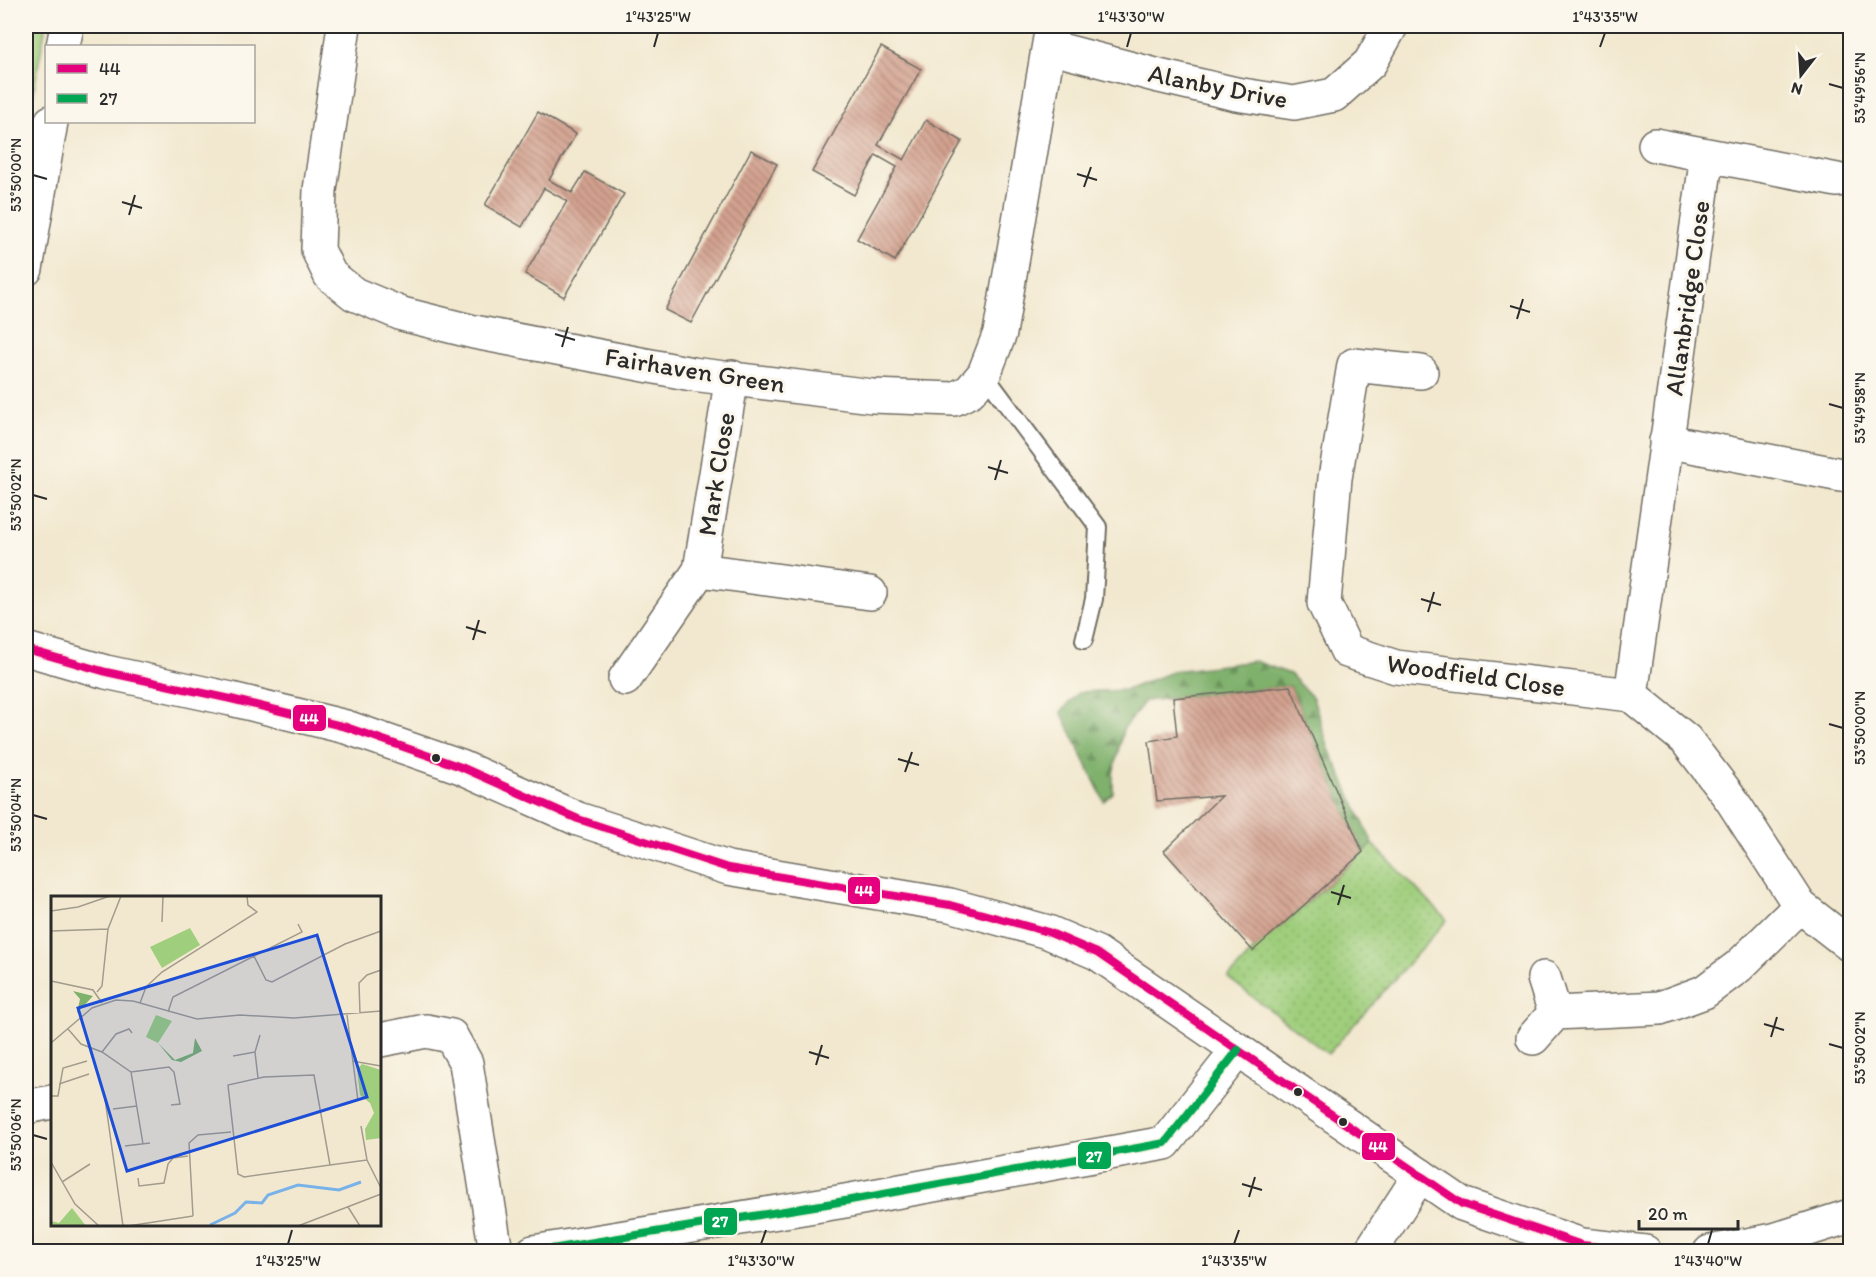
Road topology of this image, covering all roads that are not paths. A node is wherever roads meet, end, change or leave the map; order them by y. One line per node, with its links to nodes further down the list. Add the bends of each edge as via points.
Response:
1 (67, 26): 5 (street)
2 (344, 26): 13 (street, Fairhaven Green, via 320,190 318,250 330,275 354,294 402,314 692,374)
3 (1391, 26): 4 (street, Alanby Drive, via 1370,63 1334,95 1294,103 1159,76)
4 (1051, 36): 12 (street, Fairhaven Green, via 1000,333)
5 (63, 45)
6 (51, 123): 10 (street)
7 (1655, 145): 8 (street)
8 (1707, 155): 9 (street); 14 (street, Allanbridge Close)
9 (1838, 180)
10 (26, 269)
11 (1421, 372): 21 (street, Woodfield Close, via 1354,365 1335,478 1324,603 1347,651 1396,667)
12 (984, 374): 13 (street, Fairhaven Green, via 970,391 954,399 872,396); 18 (lane, via 1098,527 1095,599)
13 (732, 377): 16 (street, Mark Close)
14 (1666, 441): 15 (street); 21 (street, Allanbridge Close)
15 (1840, 475)
16 (700, 570): 17 (street, Mark Close); 20 (street, Mark Close)
17 (870, 593)
18 (1084, 640)
19 (26, 649): 28 (street, via 106,672 346,728 461,767 578,819 728,868 950,905 1048,932 1097,953)
20 (625, 679)
21 (1631, 695): 22 (street, via 1686,740 1731,799)
22 (1800, 906): 23 (street); 25 (street, via 1739,966 1704,992 1660,1008)
23 (1851, 945)
24 (1544, 978): 25 (street)
25 (1555, 1013): 26 (street)
26 (1533, 1038)
27 (381, 1040): 33 (street, via 426,1031 452,1036 466,1063)
28 (1238, 1050): 31 (street); 34 (street, via 1165,1143 845,1201)
29 (51, 1102): 30 (street)
30 (26, 1107)
31 (1420, 1175): 35 (street); 36 (street, via 1462,1204 1582,1245)
32 (1851, 1216): 37 (street, via 1774,1240)
33 (495, 1251)
34 (533, 1251)
35 (1370, 1251)
36 (1645, 1251)
37 (1710, 1251)

